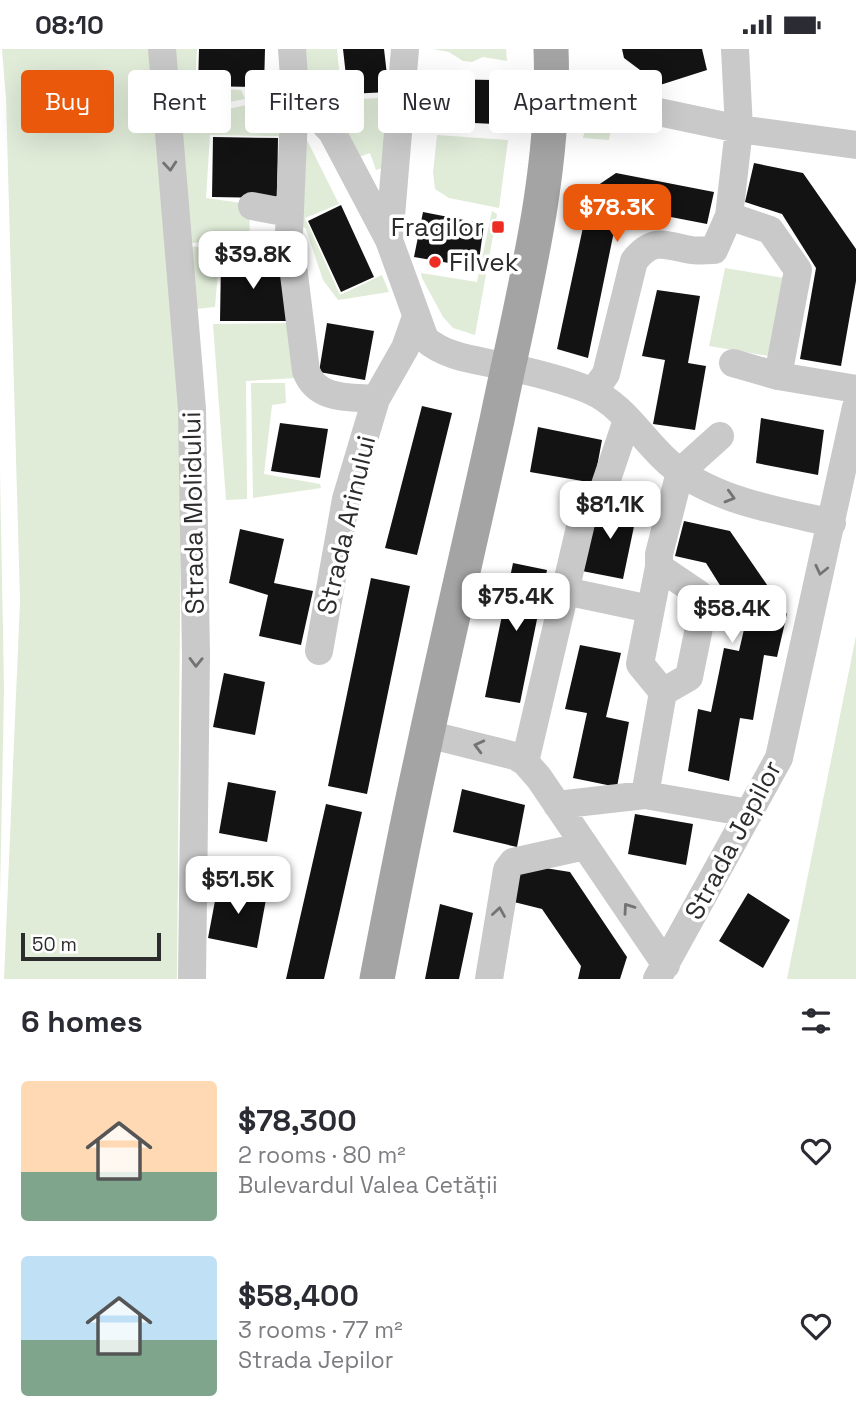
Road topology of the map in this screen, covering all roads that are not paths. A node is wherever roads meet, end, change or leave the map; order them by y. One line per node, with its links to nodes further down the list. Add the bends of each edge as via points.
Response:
1 (162, 49): 42 (street, Strada Molidului, one-way to 42, via 192,409 196,656)
2 (292, 49): 6 (street, Strada Arinului)
3 (405, 49): 17 (street)
4 (551, 49): 7 (main road)
5 (735, 49): 9 (street)
6 (294, 70)
7 (551, 70)
8 (662, 113): 9 (street)
9 (739, 129): 13 (street); 16 (street)
10 (293, 133): 15 (street, Strada Arinului)
11 (333, 133): 17 (street)
12 (550, 133): 20 (main road, via 536,233)
13 (856, 145)
14 (252, 206): 15 (street)
15 (289, 213): 24 (street, Strada Arinului, via 309,378 324,393)
16 (729, 216): 21 (street, via 770,230 798,270); 23 (street, via 714,250 662,243 642,251 634,261 606,374)
17 (389, 240): 18 (street)
18 (416, 317): 20 (street, via 425,339 437,349); 24 (street, Strada Arinului, via 405,348)
19 (733, 363): 21 (street)
20 (508, 366): 23 (street); 35 (main road)
21 (778, 376): 22 (street)
22 (856, 389)
23 (593, 392): 26 (street)
24 (376, 399): 33 (street, Strada Arinului, via 346,499)
25 (856, 407): 29 (street, Strada Jepilor)
26 (627, 419): 28 (street); 31 (street, via 603,491 584,506)
27 (720, 436): 28 (street)
28 (681, 472): 29 (street, one-way to 29, via 723,495); 30 (street)
29 (832, 523): 39 (street, Strada Jepilor, one-way to 39, via 779,758)
30 (659, 567): 32 (street); 34 (street, via 699,594 704,603 690,677)
31 (565, 591): 32 (street); 36 (street)
32 (649, 609): 34 (street, via 640,664)
33 (319, 651)
34 (663, 692): 37 (street)
35 (427, 734): 36 (street, one-way to 35); 43 (main road)
36 (525, 762): 38 (street)
37 (645, 795): 38 (street); 39 (street)
38 (557, 804): 40 (street)
39 (749, 813): 41 (street, Strada Jepilor)
40 (585, 846): 41 (street, one-way to 40); 44 (street, one-way to 40, via 507,870 513,862)
41 (661, 972)
42 (192, 979)
43 (377, 979)
44 (489, 979)

